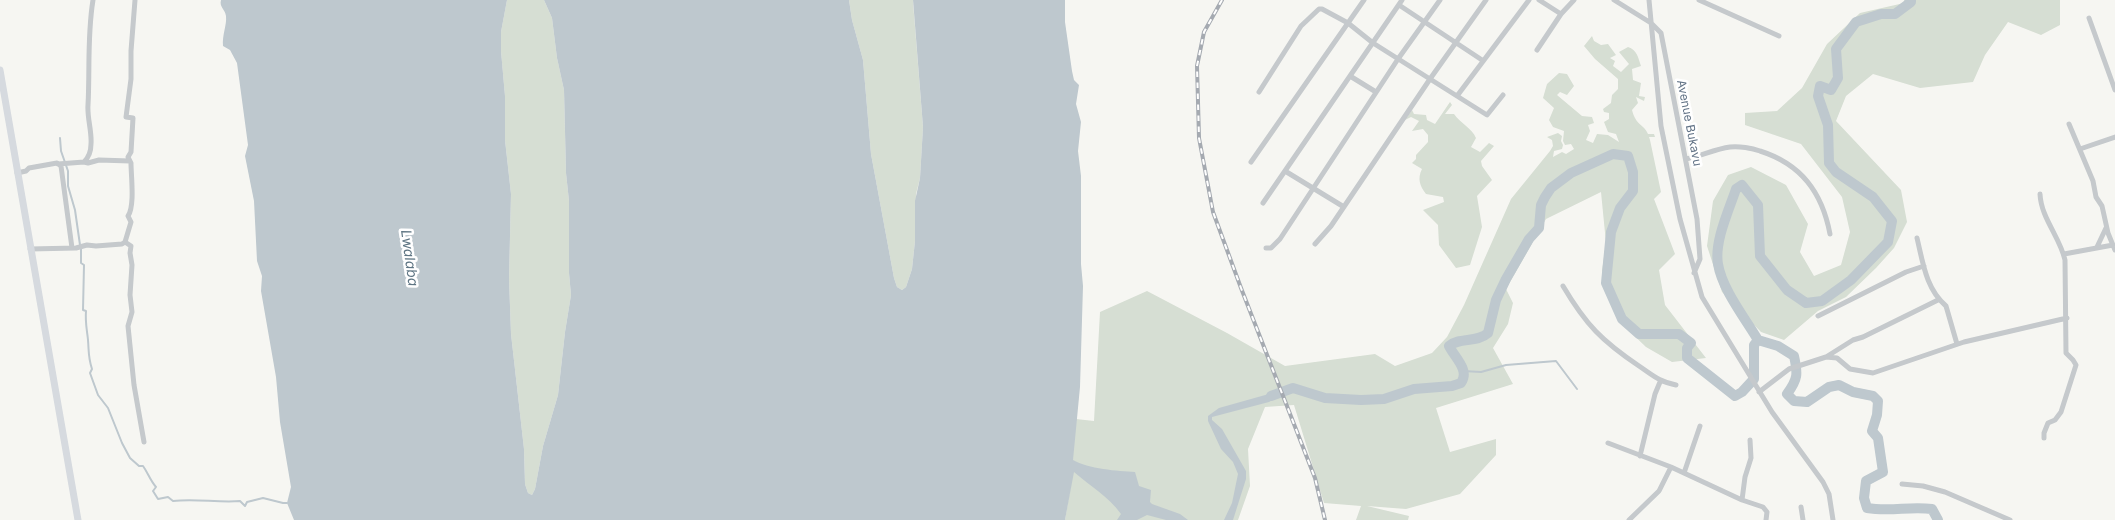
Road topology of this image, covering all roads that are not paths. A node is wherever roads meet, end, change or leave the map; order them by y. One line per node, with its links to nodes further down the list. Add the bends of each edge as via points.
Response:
1 (93, 0): 37 (street, via 87,106 91,143)
2 (135, 0): 36 (street, via 126,117 134,118)
3 (1364, 0): 16 (street)
4 (1440, 0): 15 (street)
5 (1486, 0): 20 (street)
6 (1529, 0): 23 (street)
7 (1539, 0): 13 (street)
8 (1574, 0): 13 (street)
9 (1614, 0): 17 (street, Avenue Bukavu)
10 (1649, 0): 17 (street)
11 (1699, 0): 18 (street)
12 (1400, 3): 15 (street); 19 (street)
13 (1560, 14): 21 (street)
14 (2089, 18): 27 (street)
15 (1424, 22): 20 (street); 22 (street)
16 (1348, 23): 19 (street); 28 (street, via 1319,9 1301,26); 38 (street)
17 (1651, 23): 35 (street, Avenue Bukavu, via 1659,30 1662,40); 58 (street, via 1661,126)
18 (1779, 36)
19 (1373, 43): 22 (street); 25 (street)
20 (1456, 43): 23 (street); 26 (street)
21 (1537, 50)
22 (1398, 59): 26 (street); 29 (street)
23 (1482, 60): 31 (street)
24 (0, 70): 41 (main road)
25 (1350, 76): 29 (street); 40 (street)
26 (1430, 79): 31 (street); 45 (street)
27 (2115, 90)
28 (1259, 92)
29 (1376, 92): 42 (street)
30 (1503, 95): 31 (street, via 1487,115)
31 (1457, 96)
32 (2069, 124): 34 (street)
33 (2115, 137): 34 (street)
34 (2080, 149): 46 (street)
35 (1686, 159): 47 (street, via 1731,147 1772,154 1794,167 1813,189 1822,203); 58 (street, Avenue Bukavu, via 1698,227 1700,264)
36 (130, 161): 37 (street); 49 (street, via 131,212 128,216 131,222)
37 (84, 162): 39 (street)
38 (1251, 162)
39 (57, 164): 41 (street); 52 (street, via 62,171)
40 (1286, 171): 42 (street); 44 (street)
41 (17, 173): 55 (main road)
42 (1313, 188): 45 (street); 53 (street, via 1280,239 1271,248)
43 (2040, 194): 56 (street, via 2040,206)
44 (1263, 203)
45 (1344, 207): 50 (street)
46 (2107, 227): 51 (street); 54 (street)
47 (1830, 234)
48 (1917, 238): 57 (street)
49 (125, 242): 52 (street); 71 (street, via 131,247 132,312 128,326)
50 (1315, 244)
51 (2114, 247): 54 (street)
52 (72, 248): 55 (street)
53 (1266, 248)
54 (2098, 248): 56 (street)
55 (30, 249): 79 (main road)
56 (2064, 254): 62 (street)
57 (1924, 266): 60 (street); 61 (street)
58 (1694, 273): 67 (street, via 1702,297)
59 (1563, 286): 65 (street, via 1587,322 1608,345)
60 (1938, 300): 63 (street, via 1946,306); 64 (street, via 1853,340)
61 (1818, 316)
62 (2067, 318): 63 (street); 69 (street, via 2066,353 2076,366 2060,412 2055,420 2048,423)
63 (1956, 344): 64 (street, via 1872,373 1850,368 1837,358)
64 (1826, 357): 67 (street, via 1789,368)
65 (1660, 382): 66 (street); 73 (street)
66 (1676, 385)
67 (1758, 391): 83 (street, via 1823,482 1829,494)
68 (1700, 426): 75 (street)
69 (2044, 438)
70 (1750, 440): 77 (street, via 1751,458)
71 (144, 442)
72 (1608, 443): 73 (street)
73 (1640, 456): 74 (street)
74 (1671, 467): 75 (street); 80 (street, via 1659,491)
75 (1684, 473): 77 (street)
76 (1902, 484): 84 (street, via 1945,492)
77 (1742, 500): 81 (street, via 1763,507 1767,512)
78 (1801, 508): 82 (street)
79 (77, 518)
80 (1629, 520)
81 (1766, 520)
82 (1803, 520)
83 (1833, 520)
84 (2010, 520)

